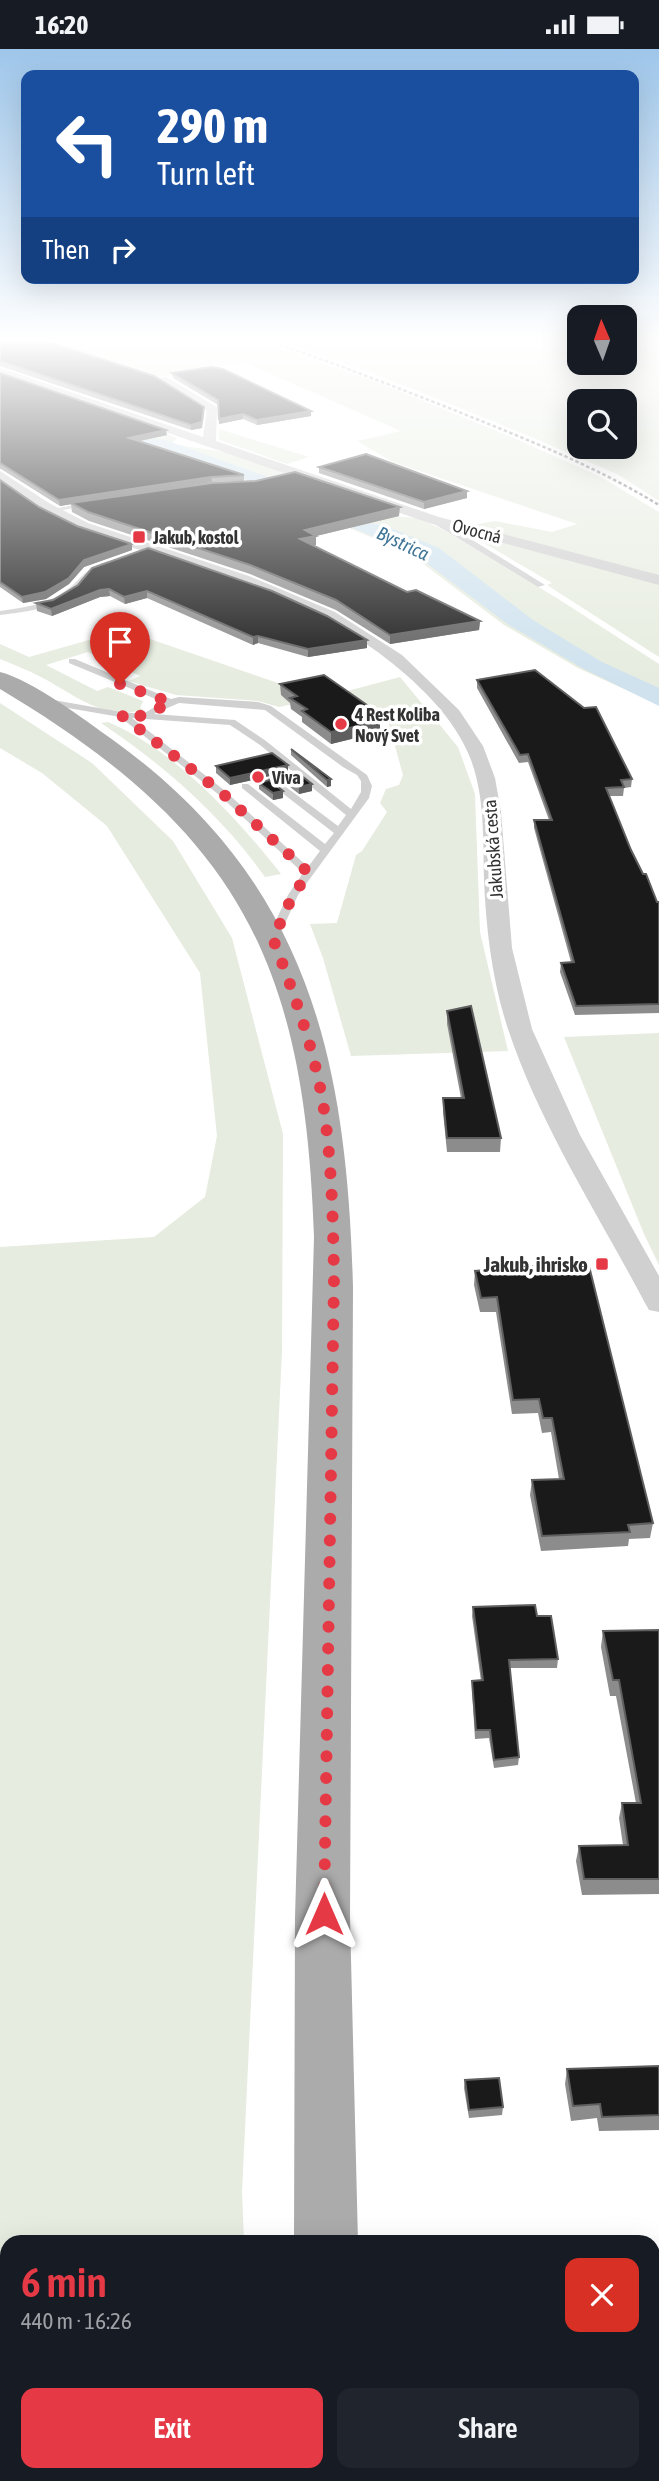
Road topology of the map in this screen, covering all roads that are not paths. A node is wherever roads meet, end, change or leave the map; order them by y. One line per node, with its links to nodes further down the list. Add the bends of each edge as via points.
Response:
1 (240, 454): 3 (street, Ovocná)
2 (0, 474): 6 (street, Jakubská cesta)
3 (298, 474): 4 (lane); 7 (street, Ovocná)
4 (279, 479)
5 (99, 502): 6 (lane)
6 (52, 510): 27 (street, Jakubská cesta, via 94,531 272,590 341,620 393,655 453,715 480,758 491,796 503,958 519,1027 544,1091)
7 (434, 520): 9 (street, Ovocná); 10 (lane)
8 (119, 560): 11 (lane, via 88,571 60,599)
9 (659, 580)
10 (541, 585)
11 (0, 613)
12 (72, 661): 15 (lane)
13 (0, 679): 14 (main road)
14 (37, 700): 16 (lane); 26 (main road, via 119,755 182,809 231,868)
15 (170, 702): 17 (lane); 22 (lane, via 246,703 268,708 362,775 368,786)
16 (121, 715): 17 (lane); 21 (lane)
17 (145, 716): 18 (lane, via 232,722)
18 (301, 773): 19 (lane); 22 (lane)
19 (271, 780): 20 (lane); 23 (lane)
20 (245, 786): 21 (lane); 24 (lane)
21 (221, 792): 25 (lane)
22 (352, 815): 23 (lane)
23 (339, 832): 24 (lane)
24 (326, 850): 25 (lane)
25 (309, 873): 26 (lane, via 293,895)
26 (273, 939): 28 (main road, via 314,1063 332,1183 324,1822)
27 (659, 1303)
28 (326, 2235)

